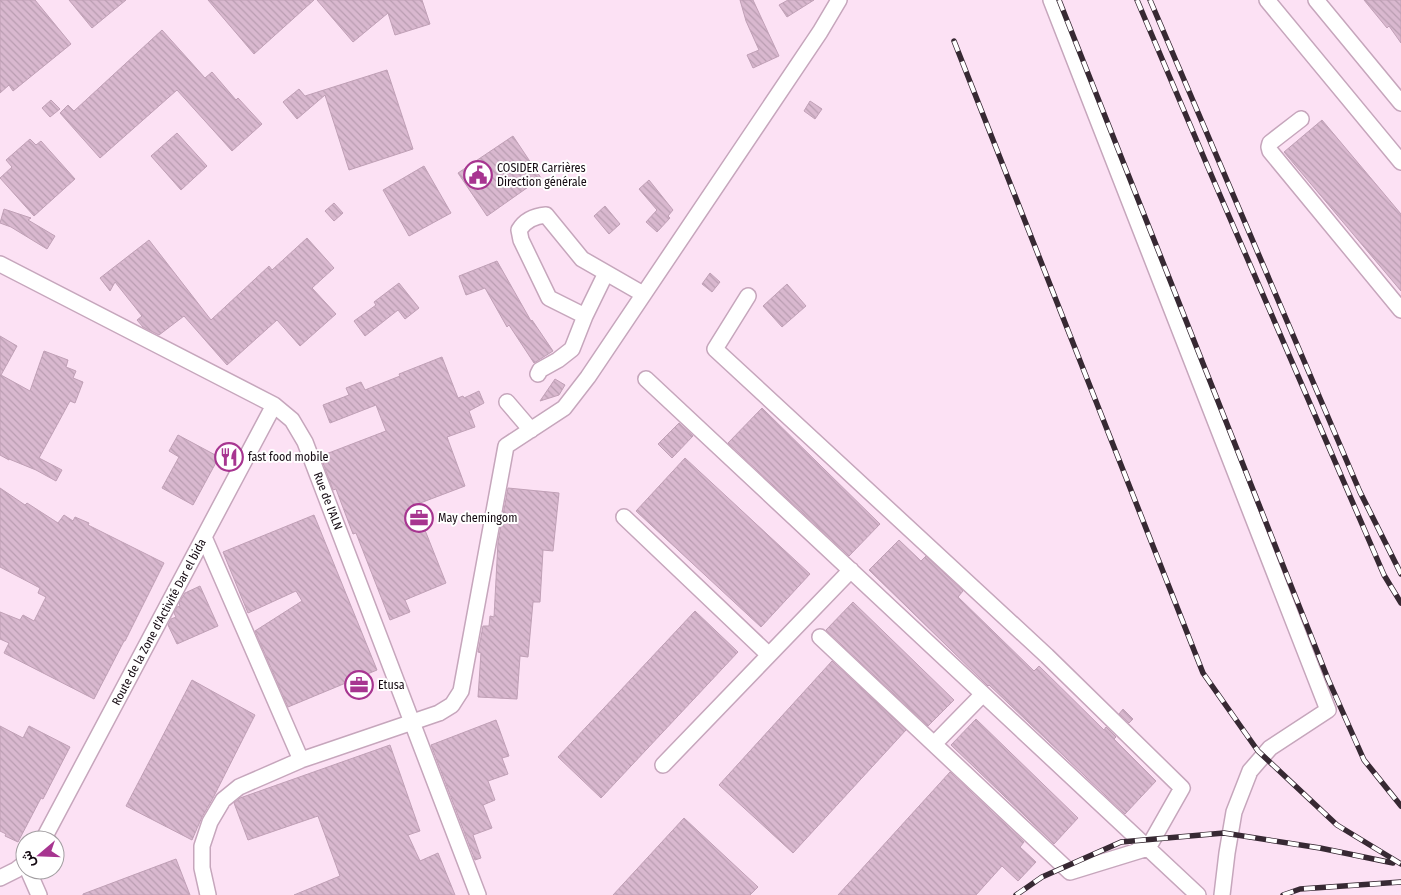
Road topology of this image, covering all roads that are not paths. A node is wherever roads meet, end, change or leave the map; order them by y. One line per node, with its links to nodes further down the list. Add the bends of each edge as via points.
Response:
1 (839, 0): 10 (street)
2 (1051, 0): 38 (street, via 1328,710 1270,748 1250,771 1234,812)
3 (1267, 0): 7 (street)
4 (1316, 0): 5 (street)
5 (1401, 103)
6 (1301, 119): 12 (street, via 1270,143 1270,151)
7 (1401, 162)
8 (0, 264): 17 (street, Rue de l'ALN)
9 (606, 273): 10 (street); 13 (street); 13 (street, via 582,259 546,215 529,220 519,230 549,298)
10 (643, 294): 18 (street, via 564,408)
11 (748, 296): 30 (street, via 714,349 1047,656 1182,788)
12 (1401, 310)
13 (585, 316): 14 (street, via 572,349)
14 (538, 374)
15 (646, 379): 21 (street)
16 (507, 402): 18 (street)
17 (274, 405): 20 (street, Route de la Zone d'Activité Dar el bida); 25 (street, Rue de l'ALN, via 292,420 305,442)
18 (530, 430): 25 (street, via 506,446 461,691 452,705)
19 (624, 517): 23 (street)
20 (204, 537): 27 (street); 29 (street, Route de la Zone d'Activité Dar el bida)
21 (851, 570): 23 (street); 24 (street)
22 (820, 636): 26 (street)
23 (769, 655): 28 (street)
24 (983, 694): 26 (street); 30 (street)
25 (412, 722): 27 (street); 36 (street, Rue de l'ALN)
26 (934, 744): 30 (street, via 1070,872)
27 (302, 760): 35 (street, via 239,787 223,800 210,822 202,846 202,868)
28 (663, 765)
29 (48, 830)
30 (1148, 848): 37 (street)
31 (15, 870): 32 (street)
32 (0, 878)
33 (32, 880): 34 (street)
34 (38, 895)
35 (208, 895)
36 (478, 895)
37 (1198, 895)
38 (1222, 895)

